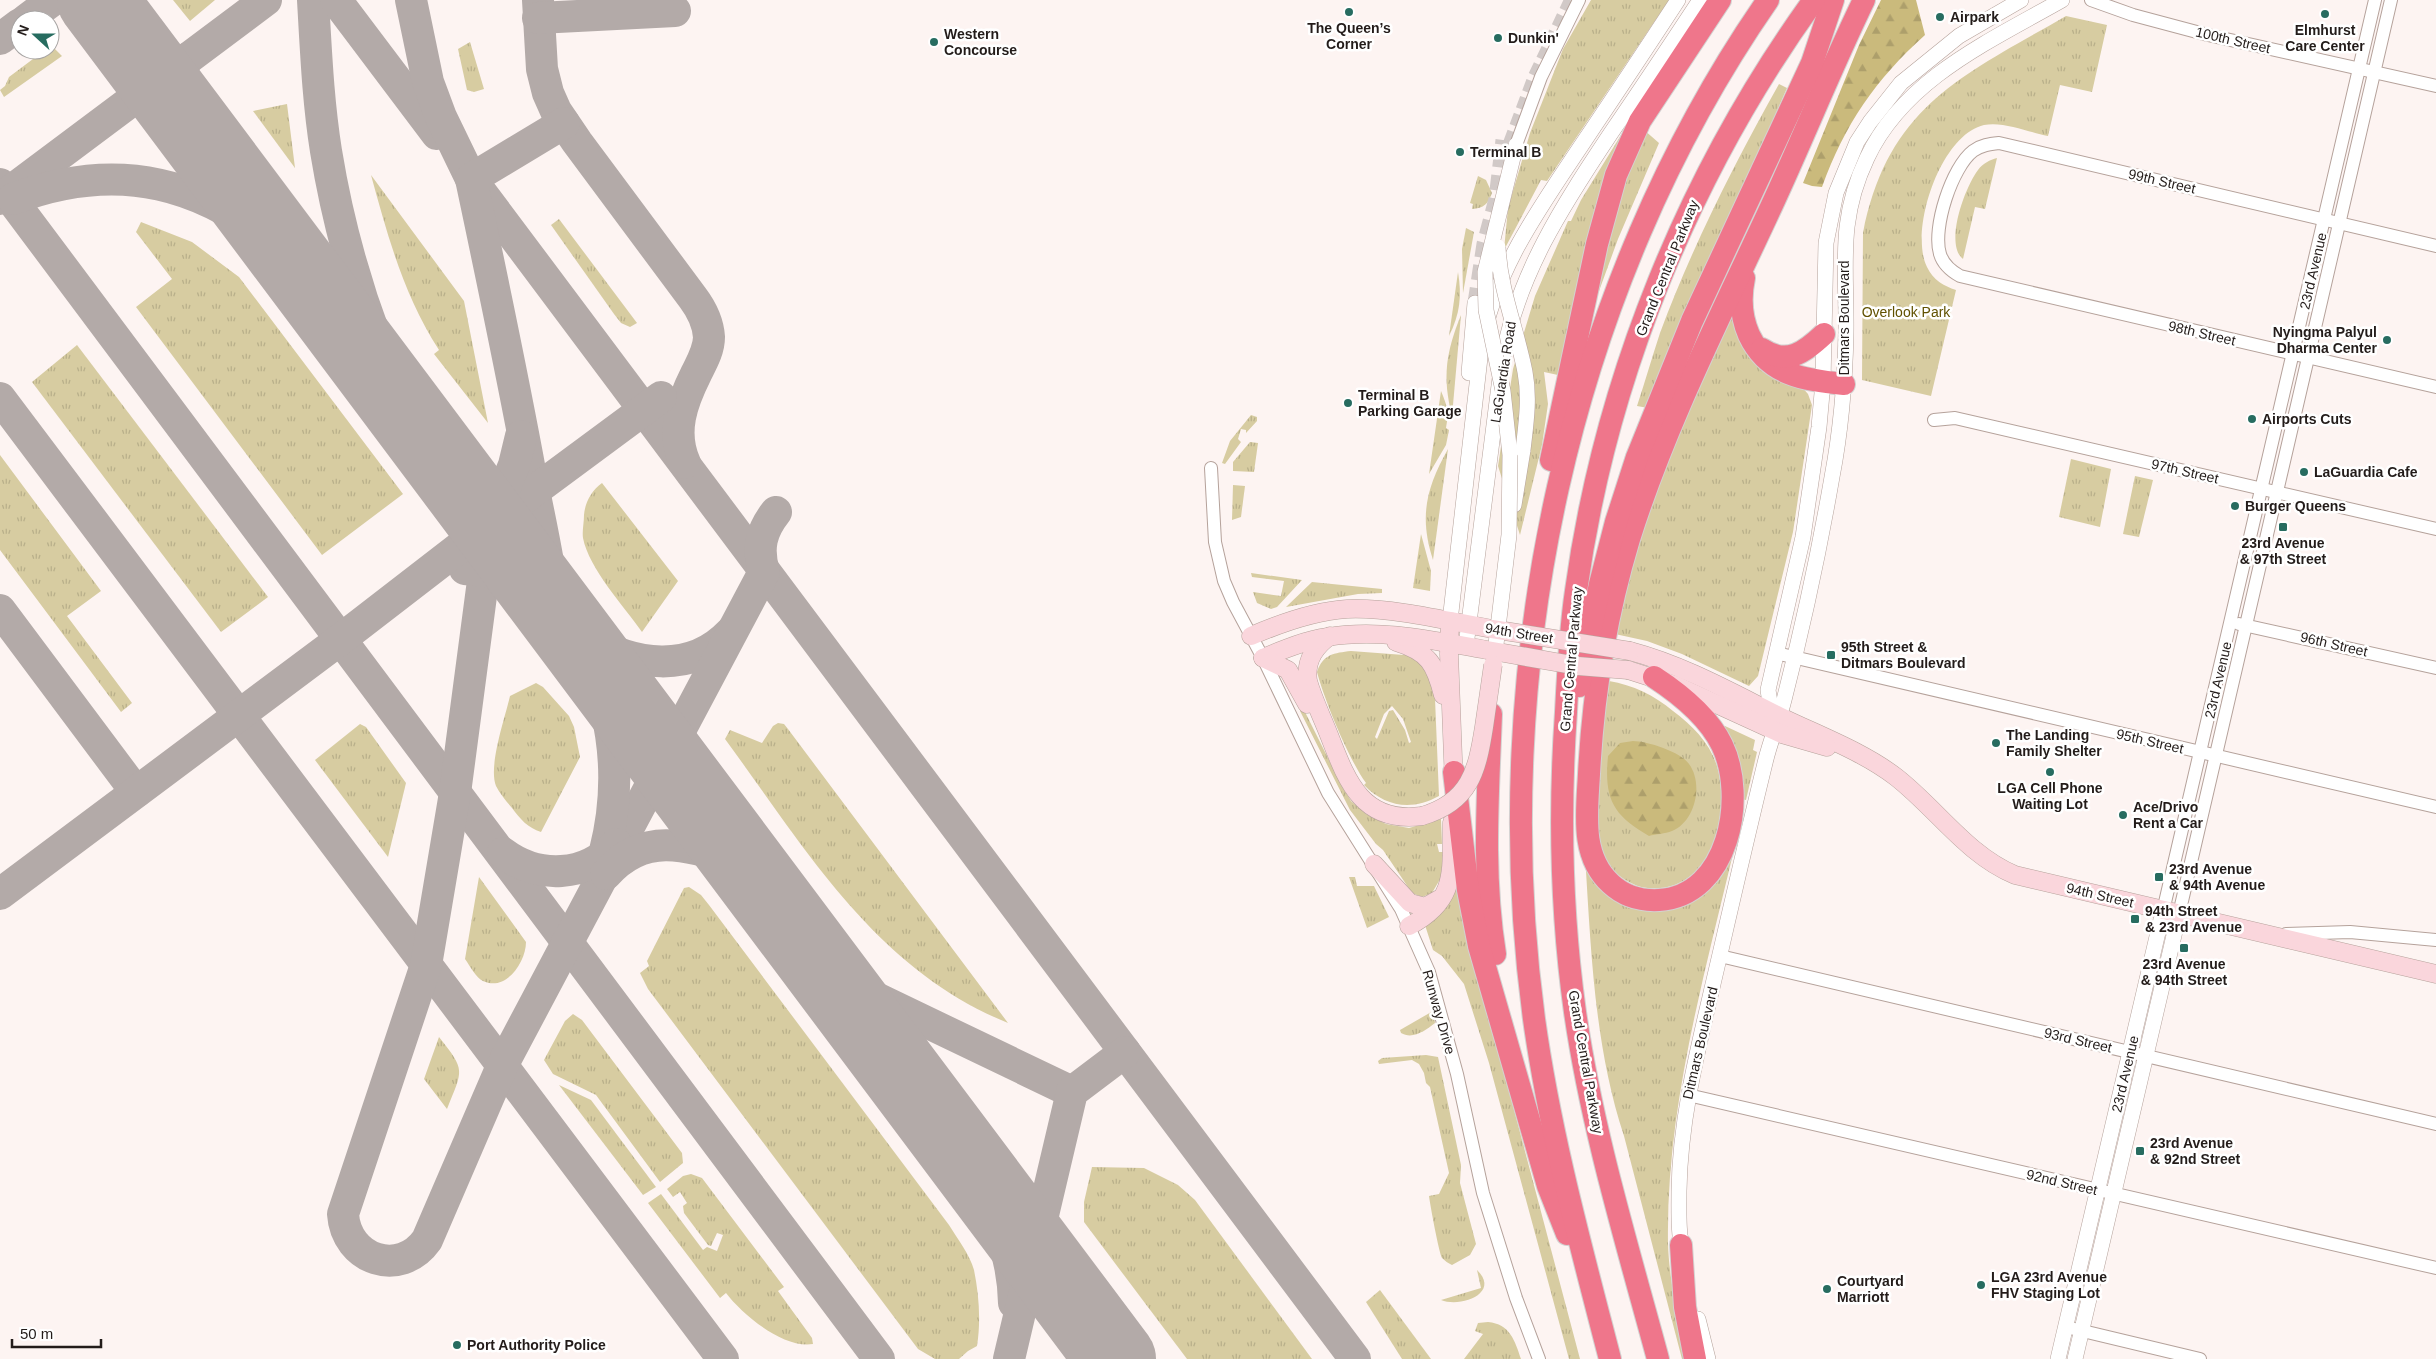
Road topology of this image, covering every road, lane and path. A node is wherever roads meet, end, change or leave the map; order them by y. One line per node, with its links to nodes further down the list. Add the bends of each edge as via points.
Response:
1 (1579, 0): 18 (street, via 1544,70)
2 (1678, 0): 32 (street, LaGuardia Road, via 1542,205 1503,275 1485,327)
3 (1700, 0): 40 (street, LaGuardia Road, via 1563,207 1539,249 1518,301 1502,362)
4 (1720, 0): 52 (highway, via 1640,121 1608,197 1552,456 1534,600)
5 (1768, 0): 52 (highway, via 1720,73 1678,152 1641,232 1607,319 1578,408 1556,498 1539,589)
6 (1814, 0): 59 (highway, Grand Central Parkway, via 1762,77 1708,172 1658,286 1628,366 1596,479 1576,587)
7 (1833, 0): 59 (highway, via 1818,47 1692,321 1634,465 1594,610)
8 (1864, 0): 19 (highway)
9 (2021, 0): 25 (street, Ditmars Boulevard, via 1959,36 1900,83 1857,142 1830,217 1826,243)
10 (2062, 0): 29 (street, Ditmars Boulevard, via 1935,76 1884,127 1854,188 1845,240 1846,334)
11 (2091, 0): 14 (street, 100th Street, via 2208,35)
12 (2375, 0): 14 (street, 23rd Avenue)
13 (2391, 0): 15 (street, 23rd Avenue)
14 (2360, 69): 15 (street, 100th Street); 20 (street, 23rd Avenue)
15 (2375, 72): 16 (street, 100th Street); 21 (street, 23rd Avenue)
16 (2436, 86)
17 (1999, 143): 20 (street, 99th Street); 27 (street, 98th Street, via 1985,144 1968,155 1953,180 1941,220 1938,244 1944,263 1952,271)
18 (1516, 145): 37 (street, bridge, via 1489,248 1485,285 1486,310 1507,419)
19 (1778, 192): 26 (highway, via 1747,267 1742,289 1742,314); 51 (highway, via 1680,406 1646,490 1621,567 1601,661 1590,755 1587,829 1590,849 1601,872 1619,890 1639,898 1656,900 1683,894 1710,872 1729,834 1734,799 1730,768 1717,737 1692,706)
20 (2326, 220): 21 (street, 99th Street); 27 (street, 23rd Avenue)
21 (2339, 223): 22 (street); 28 (street, 23rd Avenue)
22 (2436, 246)
23 (1498, 248): 37 (street, bridge, via 1501,282 1525,373 1528,402)
24 (1475, 303): 32 (street, via 1468,382)
25 (1824, 334): 26 (highway, via 1800,354 1789,357 1768,353); 29 (street, Ditmars Boulevard)
26 (1751, 338): 29 (highway, via 1770,364 1797,376)
27 (2294, 355): 28 (street, 98th Street); 34 (street, 23rd Avenue)
28 (2308, 358): 30 (street, 98th Street); 35 (street, 23rd Avenue)
29 (1833, 383): 46 (street, Ditmars Boulevard); 49 (street, Ditmars Boulevard, via 1838,440 1825,518)
30 (2436, 387)
31 (1934, 420): 34 (street, 97th Street, via 1955,418)
32 (1474, 421): 38 (street, LaGuardia Road)
33 (1211, 468): 43 (street, Runway Drive, via 1218,560 1233,602)
34 (2262, 489): 35 (street, 97th Street); 39 (street, 23rd Avenue)
35 (2276, 492): 36 (street, 97th Street); 41 (street, 23rd Avenue)
36 (2436, 529)
37 (1509, 535): 47 (street, bridge)
38 (1450, 621): 40 (main road, 94th Street); 43 (main road, 94th Street, via 1347,609 1306,617); 45 (main road)
39 (2231, 622): 41 (street, 96th Street); 56 (street, 23rd Avenue)
40 (1469, 625): 45 (street, LaGuardia Road); 53 (main road, 94th Street, bridge, via 1630,651 1669,663)
41 (2245, 625): 50 (street, 96th Street); 57 (street, 23rd Avenue)
42 (1362, 634): 44 (main road, 94th Street); 45 (main road, 94th Street); 54 (main road, via 1402,644 1428,659 1438,676)
43 (1251, 636): 48 (street, Runway Drive)
44 (1330, 636): 48 (main road, 94th Street); 55 (main road, via 1310,658 1307,675)
45 (1458, 645): 47 (main road, 94th Street); 54 (main road)
46 (1776, 653): 49 (street, 95th Street); 53 (street, Ditmars Boulevard, via 1768,690)
47 (1490, 657): 51 (main road, 94th Street, bridge, via 1628,670); 55 (main road, bridge, via 1480,751 1474,773 1451,803 1422,816 1395,816 1368,804 1352,788); 72 (highway, bridge, via 1487,812 1490,922)
48 (1263, 658): 55 (main road, via 1288,670); 61 (street, Runway Drive, via 1334,804)
49 (1794, 658): 53 (street, Ditmars Boulevard); 56 (street, 95th Street)
50 (2436, 668)
51 (1654, 677): 53 (main road, 94th Street)
52 (1527, 692): 78 (highway, via 1523,863 1533,1010 1555,1136)
53 (1775, 719): 63 (main road, 94th Street, via 1859,755 1897,778 1974,850 2001,868 2023,877); 67 (street, Ditmars Boulevard)
54 (1451, 723): 58 (main road)
55 (1336, 752)
56 (2201, 752): 57 (street, 95th Street); 63 (street, 23rd Avenue)
57 (2215, 756): 60 (street, 95th Street); 63 (street, 23rd Avenue)
58 (1454, 772): 62 (main road); 72 (highway, via 1473,916)
59 (1561, 780): 83 (highway, Grand Central Parkway, via 1563,883 1579,1034 1600,1140)
60 (2436, 807)
61 (1374, 864): 62 (main road, via 1406,900 1420,908 1430,906); 64 (street, Runway Drive)
62 (1447, 888): 64 (main road, via 1432,912)
63 (2171, 912): 65 (main road, 94th Street); 69 (street, 23rd Avenue); 70 (street, 23rd Avenue)
64 (1409, 926): 81 (street, Runway Drive, via 1434,986 1483,1193)
65 (2271, 934): 66 (street, via 2350,932); 68 (main road, 94th Street)
66 (2436, 940)
67 (1720, 956): 69 (street, 93rd Street); 71 (street, Ditmars Boulevard)
68 (2436, 974)
69 (2130, 1052): 70 (street, 93rd Street); 74 (street, 23rd Avenue)
70 (2146, 1056): 73 (street, 93rd Street); 75 (street, 23rd Avenue)
71 (1688, 1095): 74 (street, 92nd Street); 76 (street, Ditmars Boulevard, via 1679,1180)
72 (1527, 1113): 78 (highway, via 1551,1195)
73 (2436, 1124)
74 (2098, 1190): 75 (street, 92nd Street); 79 (street, 23rd Avenue)
75 (2114, 1194): 77 (street, 92nd Street); 80 (street, 23rd Avenue)
76 (1681, 1245): 84 (highway, via 1685,1307); 85 (street, Ditmars Boulevard)
77 (2436, 1268)
78 (1597, 1309): 82 (highway)
79 (2066, 1327): 80 (street); 86 (street, 23rd Avenue)
80 (2082, 1331): 87 (street, 23rd Avenue); 88 (street)
81 (1539, 1359)
82 (1610, 1359)
83 (1658, 1359)
84 (1695, 1359)
85 (1708, 1359)
86 (2058, 1359)
87 (2075, 1359)
88 (2200, 1359)

